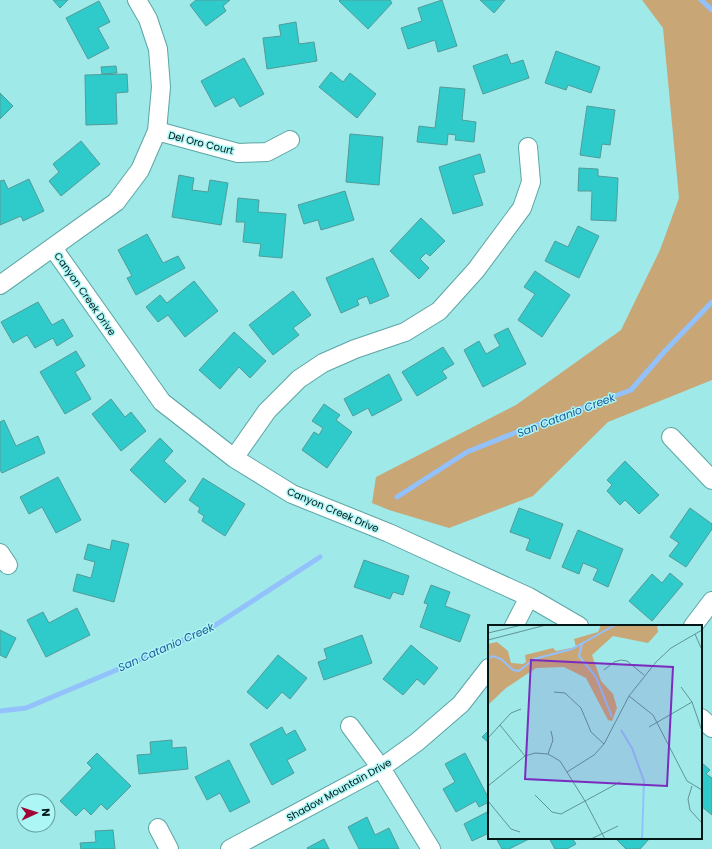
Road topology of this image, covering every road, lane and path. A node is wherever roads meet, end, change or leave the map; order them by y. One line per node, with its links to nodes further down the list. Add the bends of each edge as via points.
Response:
1 (137, 0): 2 (street, via 148,19 158,49 162,87)
2 (157, 132): 3 (street, Del Oro Court, via 238,152 267,152); 5 (street, via 140,170 116,202)
3 (290, 140)
4 (528, 147): 8 (street, via 531,182 522,208 476,270 438,311 406,332 323,363 299,379 267,411)
5 (53, 248): 6 (street); 8 (street, Canyon Creek Drive, via 162,402)
6 (0, 286)
7 (672, 437): 9 (street)
8 (234, 458): 10 (street, Canyon Creek Drive, via 292,494 389,533)
9 (712, 480)
10 (529, 597): 12 (street); 13 (street, Canyon Creek Drive)
11 (712, 601): 14 (street)
12 (515, 625)
13 (577, 625)
14 (694, 625)
15 (488, 669): 19 (street, Shadow Mountain Drive, via 461,704 417,742)
16 (702, 719): 18 (street)
17 (350, 726): 19 (street)
18 (712, 728)
19 (381, 768): 22 (street, Shadow Mountain Drive); 23 (street)
20 (158, 828): 21 (street)
21 (169, 849)
22 (230, 849)
23 (431, 849)

